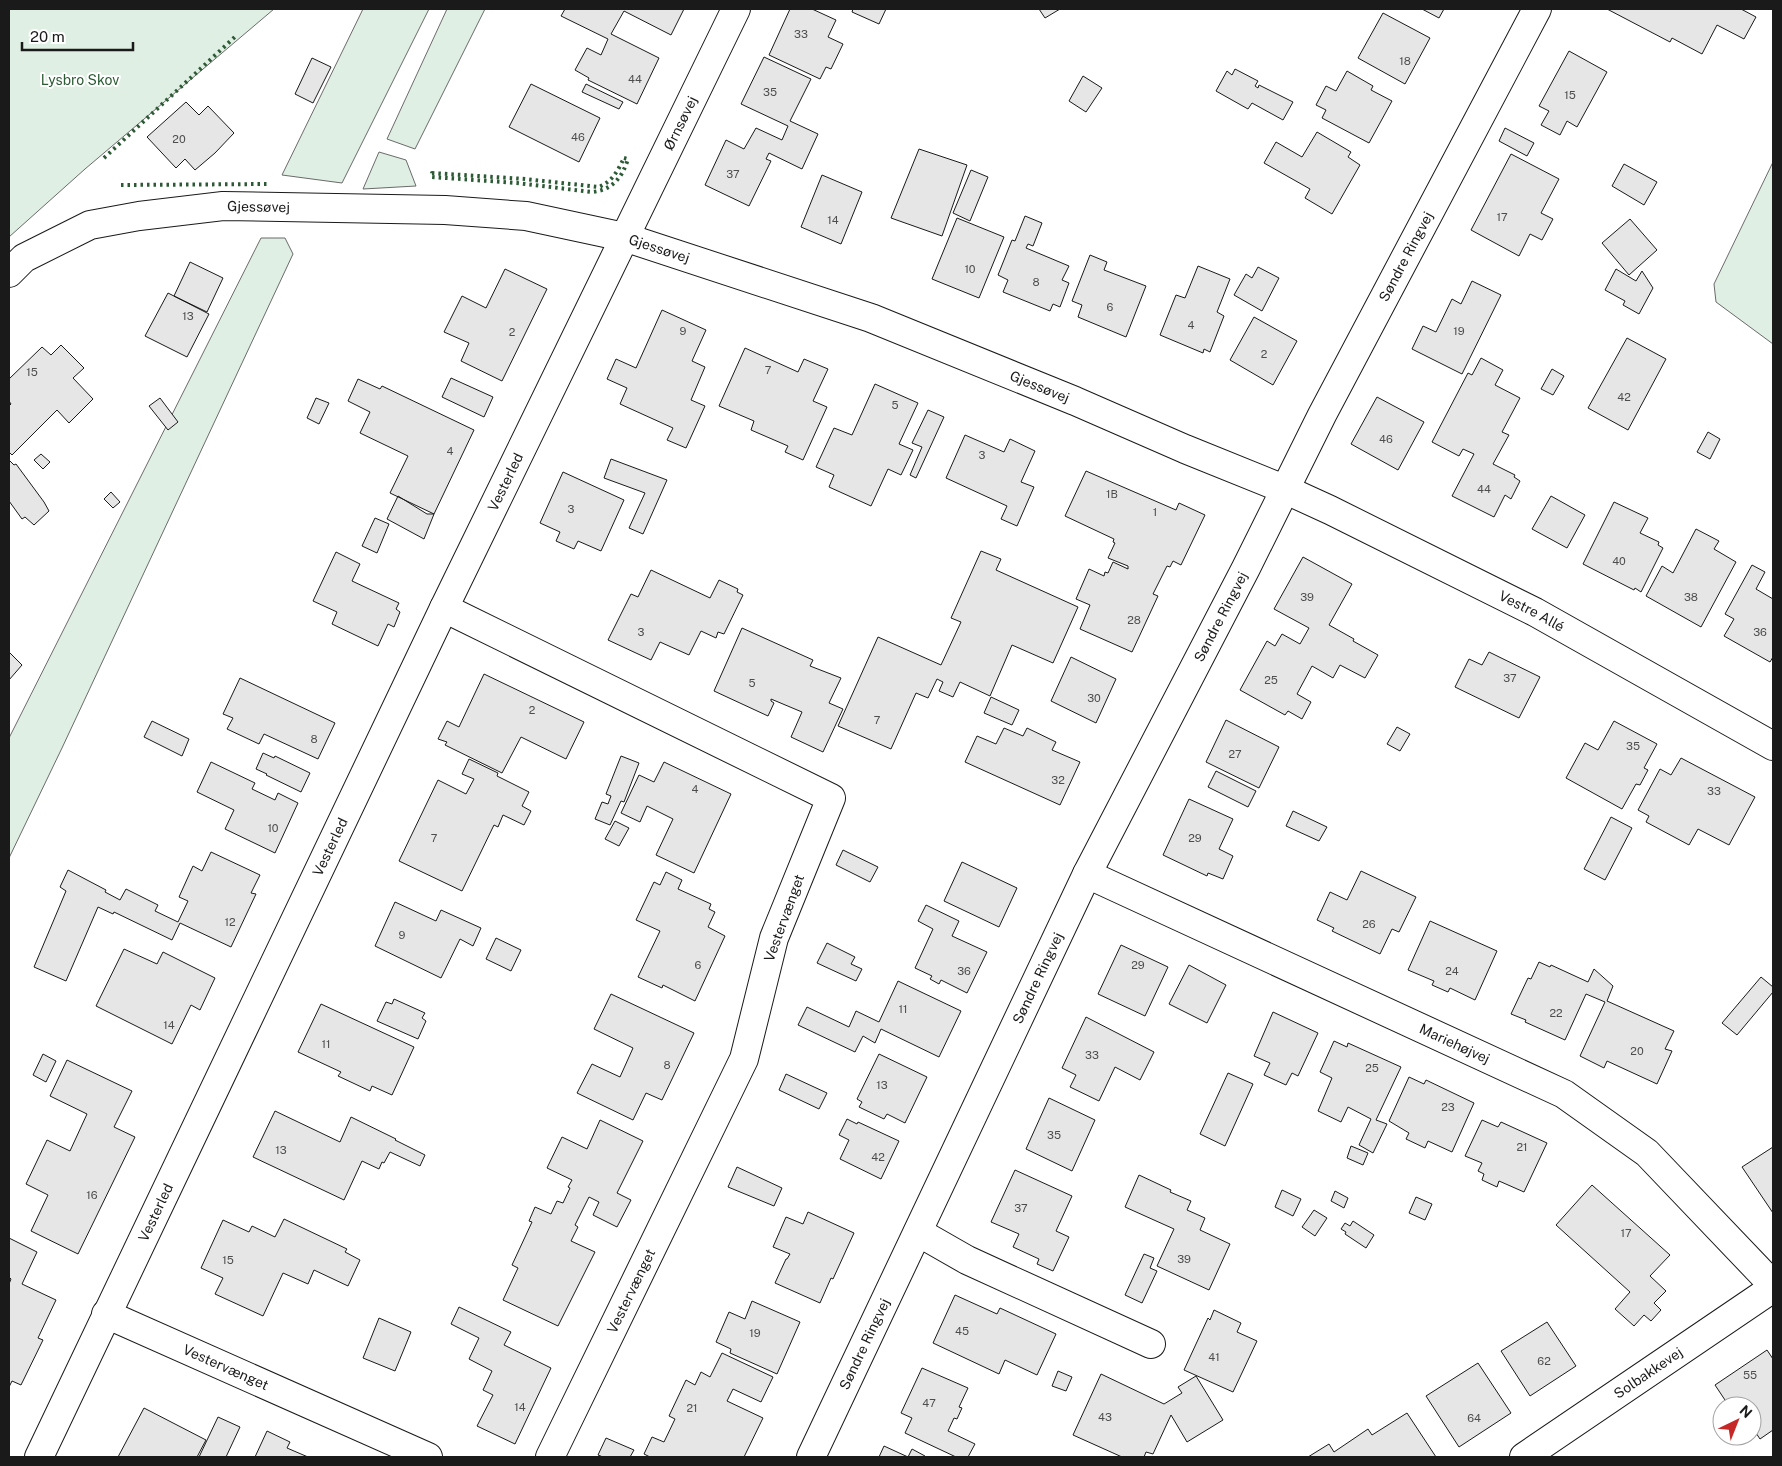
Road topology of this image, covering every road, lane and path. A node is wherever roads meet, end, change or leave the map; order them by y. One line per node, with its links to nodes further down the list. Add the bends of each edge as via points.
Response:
1 (736, 9): 3 (street, Ørnsøvej)
2 (1537, 9): 5 (street, Søndre Ringvej)
3 (624, 237): 4 (street, Gjessøvej, via 526,216 445,210 223,206 90,225 24,258); 5 (street, Gjessøvej, via 871,318); 6 (street, Vesterled)
4 (9, 272)
5 (1284, 489): 7 (street, Vestre Allé, via 1535,612); 8 (street, Søndre Ringvej)
6 (444, 608): 11 (street, Vesterled); 15 (street, Vestervænget, via 831,798 774,938 744,1059)
7 (1773, 746)
8 (1087, 874): 9 (street, Søndre Ringvej); 10 (street, Mariehøjvej, via 1564,1094 1647,1153)
9 (918, 1232): 12 (street, via 967,1260); 16 (street, Søndre Ringvej)
10 (1773, 1286): 17 (street, Solbakkevej)
11 (106, 1314): 13 (street, Vesterled); 14 (street, Vestervænget)
12 (1151, 1344)
13 (39, 1457)
14 (428, 1457)
15 (550, 1457)
16 (811, 1457)
17 (1524, 1457)

